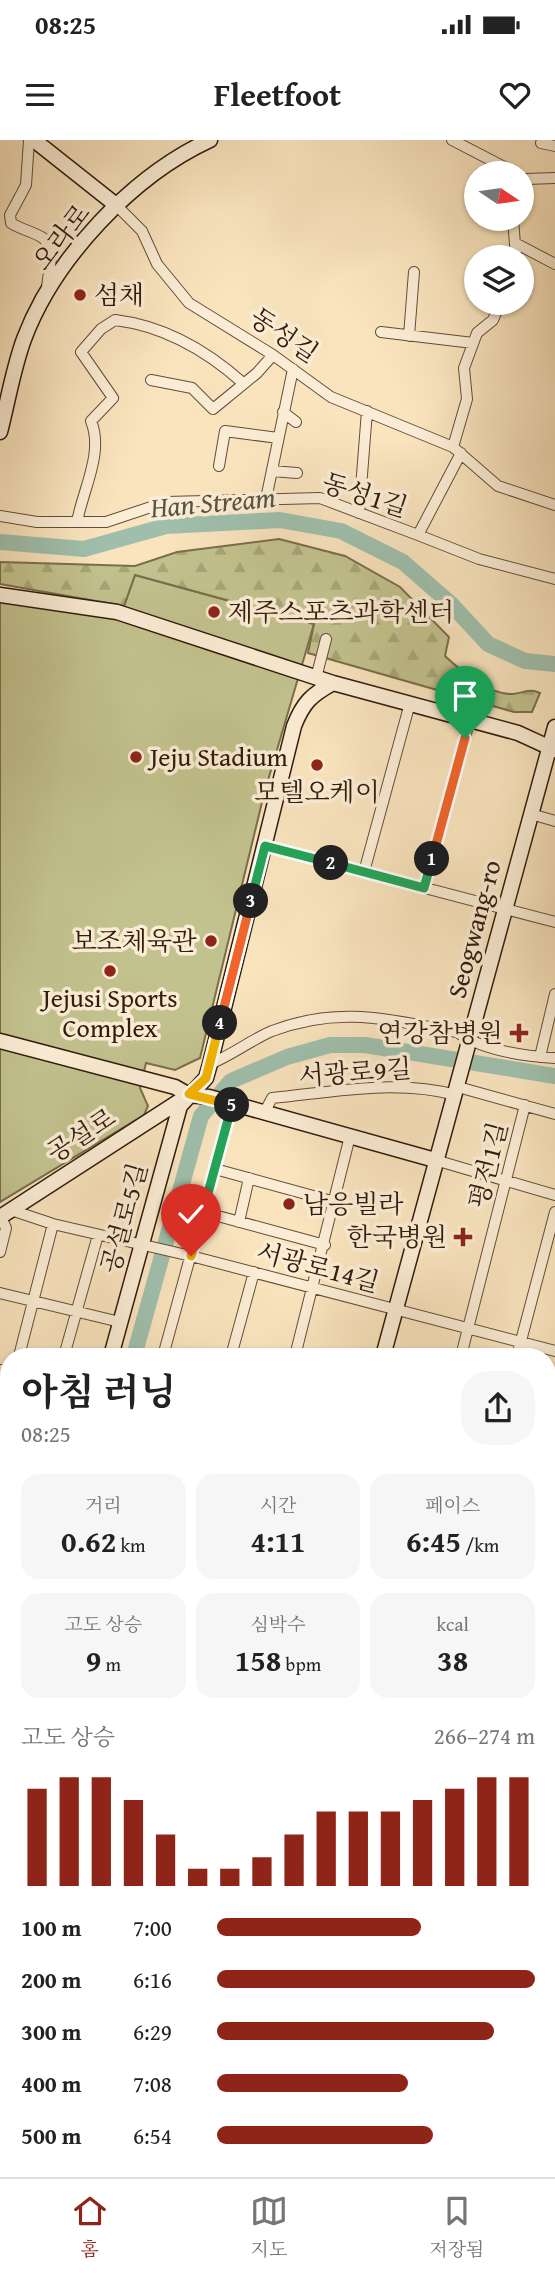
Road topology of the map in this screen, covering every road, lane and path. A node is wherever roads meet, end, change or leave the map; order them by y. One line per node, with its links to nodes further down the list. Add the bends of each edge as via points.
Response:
1 (32, 140): 9 (main road, 동성길); 10 (street, via 26,185)
2 (452, 140): 6 (street)
3 (198, 142): 9 (main road, 오라로)
4 (541, 143): 5 (street)
5 (555, 146)
6 (493, 161)
7 (555, 178): 8 (street)
8 (534, 179)
9 (117, 205): 15 (main road, 오라로, via 79,247); 20 (street, 동성길, via 142,231 157,264 189,303)
10 (5, 215): 15 (street, via 48,245)
11 (514, 231): 12 (street)
12 (515, 243): 13 (street)
13 (555, 264)
14 (414, 272): 18 (street)
15 (47, 296): 27 (main road, 오라로, via 25,338)
16 (495, 315): 19 (street)
17 (381, 332): 18 (street)
18 (409, 336): 19 (street)
19 (473, 343): 29 (street, 동성1길, via 464,368 467,399)
20 (273, 355): 21 (street, 동성길); 23 (street)
21 (293, 369): 24 (street, 동성길, via 331,397); 25 (street)
22 (151, 380): 23 (street, via 192,388 213,410)
23 (243, 383): 37 (street, via 207,353 181,339 115,320 101,330 81,352 113,398 91,421 98,451)
24 (367, 411): 29 (street, 동성길); 35 (street)
25 (283, 412): 26 (street); 28 (street)
26 (296, 422)
27 (0, 432)
28 (278, 439): 30 (street, via 225,431); 31 (street)
29 (457, 450): 34 (street, 동성길, via 498,486); 38 (street, 동성1길)
30 (219, 466)
31 (272, 471): 32 (street); 33 (street)
32 (297, 473)
33 (266, 499): 35 (street, 동성1길, via 320,498); 37 (street, 동성1길, via 166,502 106,522)
34 (555, 505)
35 (359, 513): 38 (street, 동성1길)
36 (0, 516): 37 (street, 동성1길)
37 (77, 523)
38 (418, 535): 39 (street, via 479,559)
39 (555, 579)
40 (0, 595): 42 (main road, via 117,612)
41 (326, 639): 42 (street)
42 (316, 678): 43 (main road)
43 (333, 683): 44 (main road); 50 (main road, via 302,705)
44 (410, 703): 45 (main road); 51 (street)
45 (470, 719): 47 (main road); 52 (street)
46 (555, 727): 47 (main road, Seogwang-ro)
47 (552, 749): 48 (main road, Seogwang-ro)
48 (531, 814): 49 (street); 53 (main road, Seogwang-ro)
49 (555, 821)
50 (265, 846): 51 (street); 60 (main road)
51 (364, 872): 52 (street)
52 (424, 888): 53 (street)
53 (505, 910): 54 (street); 57 (main road, Seogwang-ro)
54 (555, 922)
55 (555, 994): 58 (street)
56 (0, 1041): 62 (main road)
57 (470, 1041): 58 (street); 60 (street, Seogwang-ro, via 457,1032 344,1015 271,1032); 61 (main road)
58 (540, 1057): 59 (street)
59 (555, 1058)
60 (210, 1064): 62 (main road, via 206,1078)
61 (458, 1086): 64 (street, 서광로9길); 65 (street, 서광로9길, via 372,1087 272,1098); 68 (main road)
62 (189, 1094): 63 (main road); 76 (main road, 공설로); 81 (main road, 공설로5길, via 180,1106)
63 (232, 1104): 65 (main road); 69 (street)
64 (525, 1105): 66 (street, 서광로9길); 71 (street, 평전1길)
65 (259, 1112): 67 (main road)
66 (555, 1114)
67 (350, 1136): 68 (main road); 73 (street)
68 (435, 1160): 71 (street); 88 (main road)
69 (215, 1169): 70 (street); 74 (street)
70 (249, 1178): 73 (street); 77 (street)
71 (506, 1181): 72 (street); 91 (street, 평전1길)
72 (555, 1195)
73 (335, 1202): 80 (street)
74 (203, 1212): 77 (street); 83 (street)
75 (555, 1212): 92 (street)
76 (4, 1214): 78 (street, 서광로14길); 82 (street)
77 (239, 1222): 80 (street)
78 (53, 1224): 79 (street, 서광로14길); 87 (street)
79 (98, 1236): 81 (street, 서광로14길); 89 (street)
80 (325, 1245): 85 (street)
81 (145, 1246): 83 (street, 서광로14길); 90 (main road, 공설로5길)
82 (0, 1252)
83 (188, 1255): 84 (street, 서광로14길); 96 (street)
84 (254, 1272): 85 (street, 서광로14길); 97 (street)
85 (313, 1289): 88 (street, 서광로14길); 98 (street)
86 (0, 1293): 87 (street)
87 (34, 1301): 89 (street); 93 (street)
88 (395, 1309): 91 (street, 서광로14길); 99 (main road)
89 (76, 1312): 90 (street); 94 (street)
90 (120, 1322): 95 (main road, 공설로5길)
91 (468, 1329): 92 (street, 서광로14길); 100 (street, 평전1길)
92 (520, 1343): 101 (street); 102 (street, 서광로14길)
93 (21, 1348)
94 (66, 1348)
95 (113, 1348)
96 (165, 1348)
97 (234, 1348)
98 (297, 1348)
99 (385, 1348)
100 (463, 1348)
101 (519, 1348)
102 (542, 1348)

